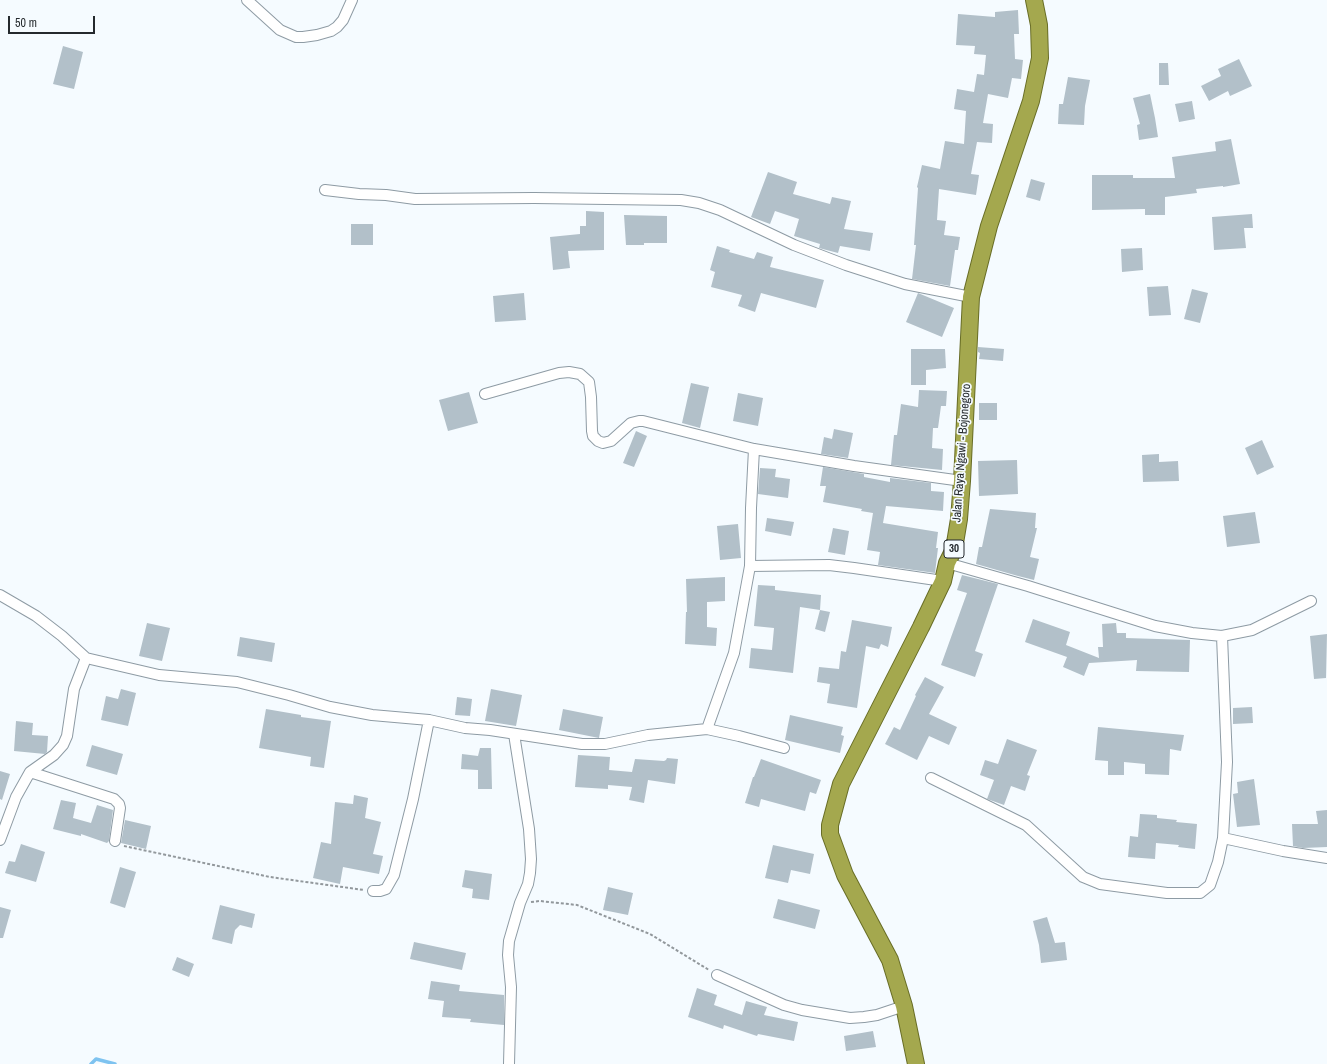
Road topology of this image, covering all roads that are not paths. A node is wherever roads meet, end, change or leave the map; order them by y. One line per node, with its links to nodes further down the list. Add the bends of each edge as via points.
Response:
1 (247, 0): 2 (street, via 280,30 296,37 303,37 331,31 343,20)
2 (352, 0)
3 (1034, 0): 5 (highway, Jalan Raya Ngawi - Bojonegoro / 30, via 1039,24 1040,58 1031,101 989,226)
4 (325, 190): 5 (street, via 386,194 415,199 681,200 720,210 794,245 846,265 905,284)
5 (971, 297): 8 (highway, Jalan Raya Ngawi - Bojonegoro / 30)
6 (485, 394): 7 (street, via 559,373 580,374 589,382 592,431 598,441 611,442 631,423 639,421)
7 (754, 449): 8 (street); 10 (street)
8 (962, 481): 9 (highway, Jalan Raya Ngawi - Bojonegoro / 30, via 954,550)
9 (947, 563): 11 (highway, Jalan Raya Ngawi - Bojonegoro / 30); 14 (street, via 1155,626)
10 (750, 566): 11 (street, via 829,566); 17 (street, via 734,653)
11 (943, 581): 28 (highway, Jalan Raya Ngawi - Bojonegoro / 30, via 841,784 830,825 830,834 845,876 890,960)
12 (0, 595): 15 (street, via 36,616)
13 (1311, 601): 14 (street, via 1252,630)
14 (1222, 636): 22 (street, via 1227,762)
15 (86, 658): 16 (street, via 158,675 237,682 337,709); 20 (street, via 74,689 67,736 63,746)
16 (428, 720): 18 (street); 26 (street, via 413,799 394,876 386,889)
17 (707, 730): 18 (street, via 648,735 605,744 582,744); 19 (street)
18 (514, 734): 29 (street, via 529,829 531,859 528,884 520,903 508,955 511,987)
19 (784, 748)
20 (30, 772): 23 (street, via 16,797); 24 (street, via 114,799 120,808)
21 (931, 778): 22 (street, via 1026,825 1083,877 1100,884 1167,893 1200,893 1210,885)
22 (1223, 838): 25 (street)
23 (0, 840)
24 (115, 841)
25 (1327, 858)
26 (373, 891)
27 (717, 975): 28 (street, via 784,1005 850,1018 864,1017)
28 (904, 1006): 30 (highway, Jalan Raya Ngawi - Bojonegoro / 30)
29 (509, 1064)
30 (916, 1064)

